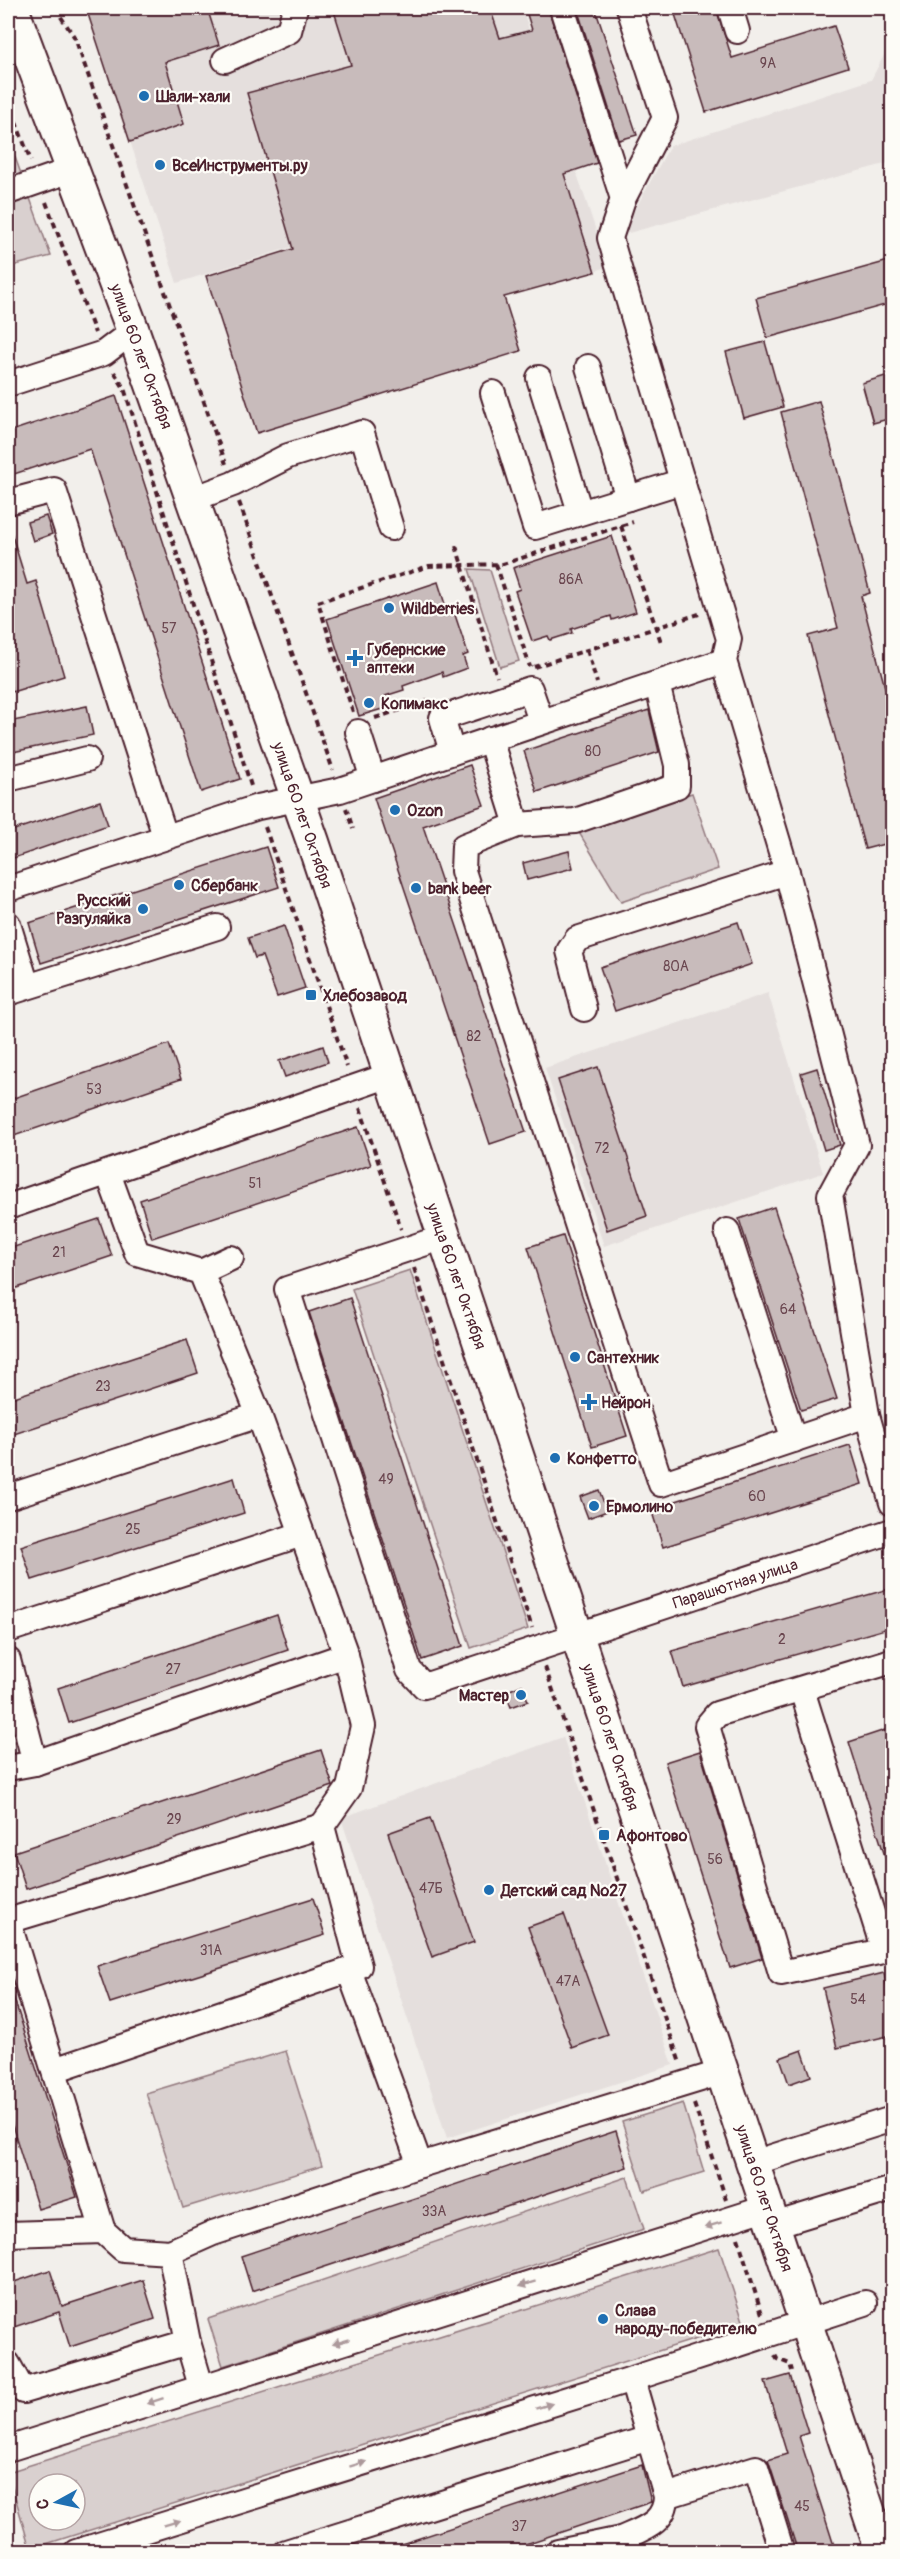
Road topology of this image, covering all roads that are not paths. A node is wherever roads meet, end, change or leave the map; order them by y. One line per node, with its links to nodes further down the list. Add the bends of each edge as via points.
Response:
1 (296, 8): 7 (street, via 289,31)
2 (562, 8): 10 (street)
3 (629, 8): 10 (street, via 665,118)
4 (730, 8): 6 (street)
5 (14, 28): 8 (main road, улица 60 лет Октября)
6 (737, 31)
7 (225, 60)
8 (74, 169): 9 (street); 11 (main road, улица 60 лет Октября)
9 (8, 192)
10 (623, 199): 16 (street, via 610,238)
11 (133, 331): 14 (street, via 104,352); 18 (main road, улица 60 лет Октября)
12 (588, 367): 17 (street)
13 (539, 378): 20 (street)
14 (8, 384)
15 (493, 393): 20 (street, via 535,527)
16 (683, 481): 17 (street); 22 (street, via 729,639)
17 (628, 498): 20 (street)
18 (194, 500): 21 (street, via 288,456 362,433); 31 (main road, улица 60 лет Октября)
19 (8, 502): 33 (street, via 54,490)
20 (580, 512)
21 (391, 528)
22 (724, 661): 23 (street); 34 (street)
23 (657, 684): 24 (street); 32 (street, via 678,765 677,786 575,821)
24 (541, 721): 26 (street); 27 (street, via 530,689 499,683 442,718)
25 (360, 722): 29 (street)
26 (490, 739): 27 (street); 32 (street)
27 (452, 752): 29 (street)
28 (87, 759): 30 (street)
29 (373, 778): 31 (street)
30 (8, 779)
31 (298, 799): 33 (street, via 258,807); 40 (main road, улица 60 лет Октября)
32 (517, 825): 49 (street, via 464,846 463,872 660,1484)
33 (165, 836): 35 (street)
34 (787, 872): 39 (street, via 577,939 568,951); 48 (street, via 857,1145 830,1195)
35 (8, 889)
36 (8, 924): 38 (street)
37 (217, 927): 38 (street)
38 (17, 990)
39 (584, 1009)
40 (390, 1075): 41 (street); 44 (main road, улица 60 лет Октября)
41 (108, 1173): 42 (street); 46 (street, via 137,1253)
42 (8, 1207)
43 (727, 1231): 49 (street)
44 (444, 1237): 55 (main road, улица 60 лет Октября); 55 (street, Парашютная улица, via 287,1289 409,1670 424,1686)
45 (231, 1258): 46 (street)
46 (201, 1272): 47 (street)
47 (259, 1415): 50 (street); 53 (street)
48 (867, 1416): 49 (street); 51 (street)
49 (794, 1440)
50 (8, 1497)
51 (892, 1503)
52 (892, 1531): 55 (street, Парашютная улица)
53 (302, 1534): 54 (street); 56 (street)
54 (8, 1630)
55 (578, 1636): 67 (main road, улица 60 лет Октября)
56 (346, 1655): 60 (street); 62 (street, via 363,1726 349,1788)
57 (8, 1660): 60 (street)
58 (892, 1661): 59 (street)
59 (802, 1690): 64 (street); 64 (street, via 717,1714 707,1725 781,1973)
60 (35, 1763): 61 (street)
61 (8, 1768)
62 (322, 1826): 63 (street); 65 (street, via 360,1966)
63 (8, 1921): 66 (street)
64 (888, 1950)
65 (349, 1970): 66 (street); 70 (street)
66 (54, 2070): 73 (street)
67 (723, 2072): 69 (main road, улица 60 лет Октября); 70 (street)
68 (892, 2119): 69 (street)
69 (753, 2163): 72 (main road, улица 60 лет Октября)
70 (420, 2165): 75 (street, via 213,2233)
71 (892, 2189): 72 (street)
72 (772, 2216): 77 (main road, улица 60 лет Октября); 81 (street, one-way to 81)
73 (103, 2231): 74 (street); 75 (street, via 123,2249)
74 (8, 2234)
75 (170, 2252): 78 (street)
76 (866, 2303): 77 (street)
77 (806, 2322): 80 (street); 91 (main road, улица 60 лет Октября)
78 (188, 2342): 79 (street, via 23,2391); 81 (street)
79 (8, 2364)
80 (632, 2379): 82 (street); 85 (street, one-way to 80)
81 (201, 2386): 83 (street, one-way to 83)
82 (649, 2438): 84 (street); 88 (street)
83 (8, 2449)
84 (666, 2496): 86 (street, via 666,2509 655,2524); 90 (street, via 756,2468)
85 (147, 2541): 87 (street)
86 (623, 2545): 89 (street)
87 (76, 2552)
88 (286, 2552)
89 (558, 2552)
90 (782, 2552)
91 (882, 2552)

